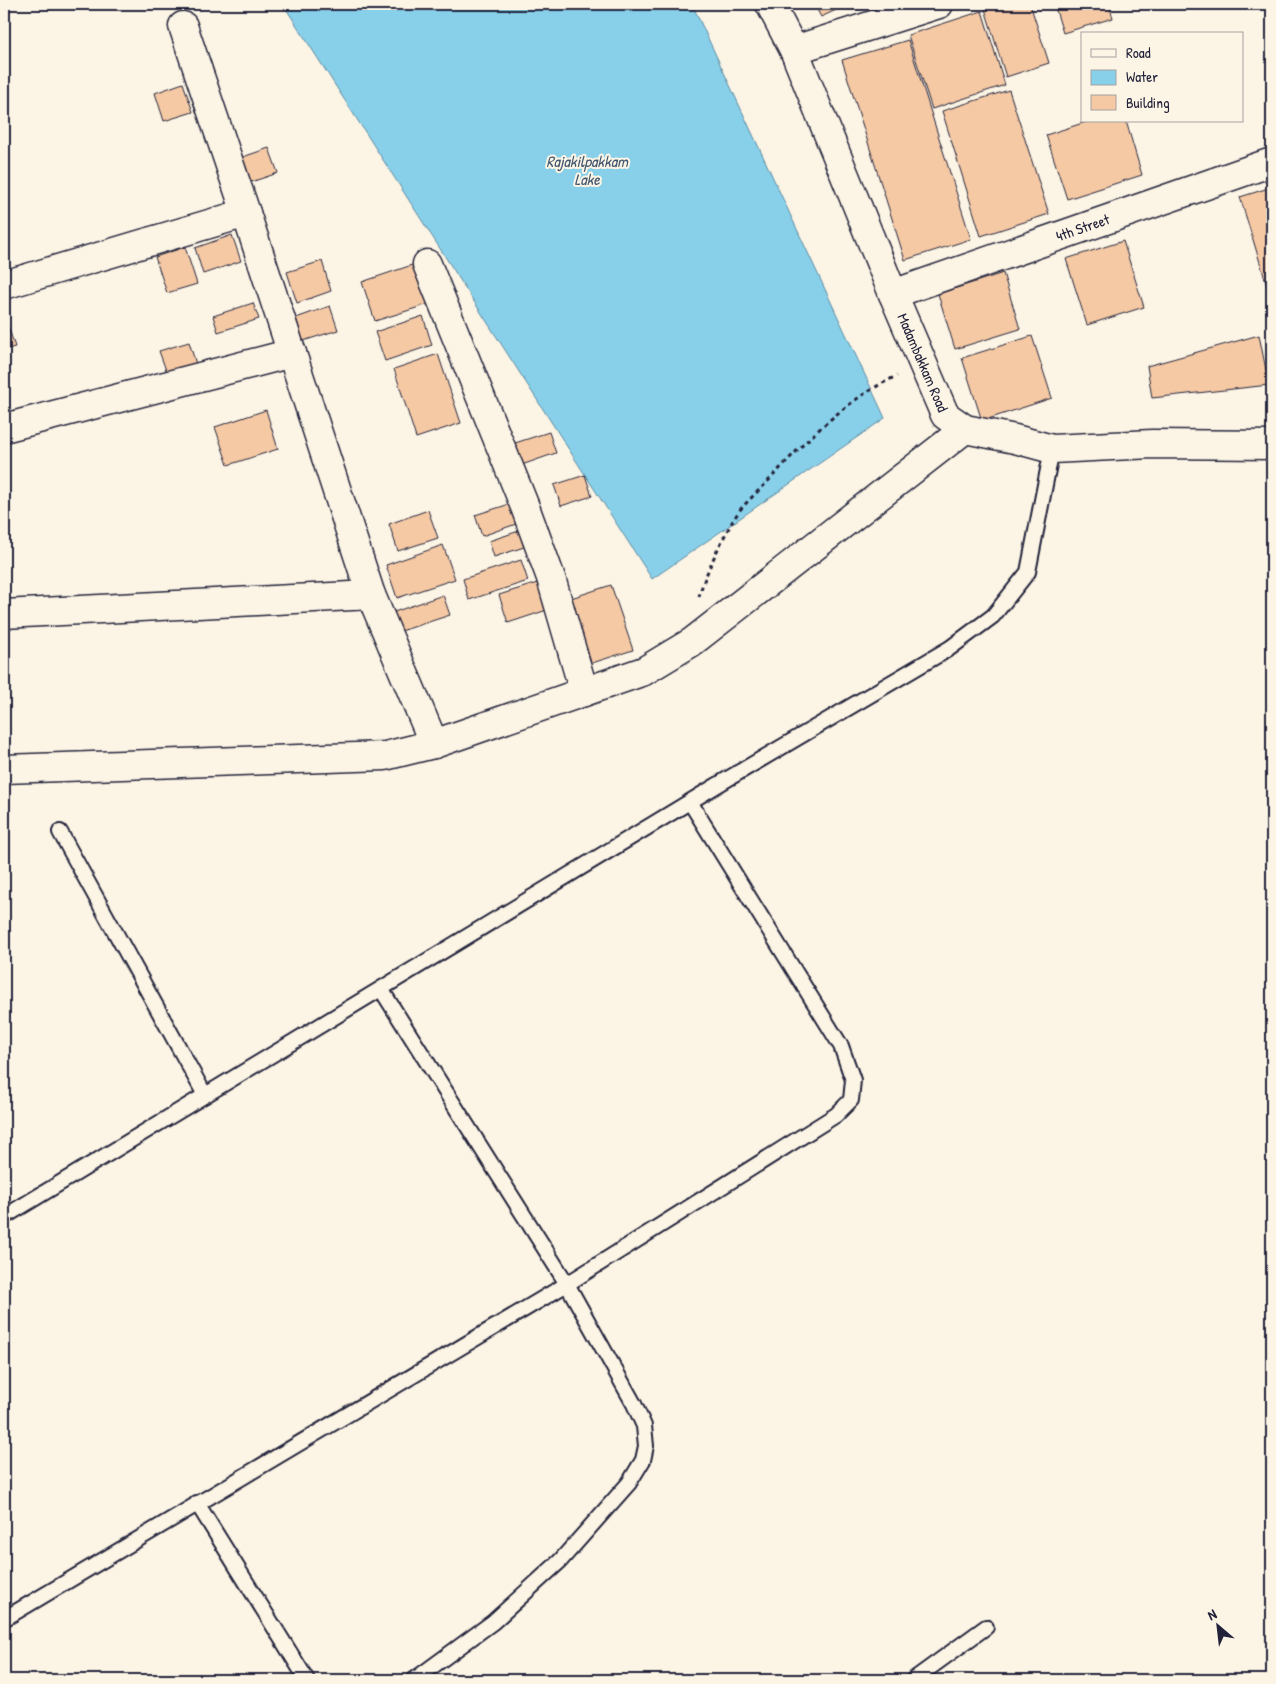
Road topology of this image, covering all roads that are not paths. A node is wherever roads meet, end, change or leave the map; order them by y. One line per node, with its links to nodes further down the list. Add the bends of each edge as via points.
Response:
1 (770, 4): 4 (street, Madambakkam Road)
2 (939, 4): 4 (street)
3 (183, 26): 6 (street)
4 (794, 50): 9 (street, Madambakkam Road)
5 (1272, 162): 9 (street, 4th Street)
6 (246, 213): 8 (street); 10 (street)
7 (427, 264): 17 (street, via 525,507)
8 (4, 285)
9 (893, 294): 12 (street, Madambakkam Road, via 945,415)
10 (292, 353): 11 (street); 15 (street)
11 (4, 428)
12 (965, 428): 14 (street, Madambakkam Road); 17 (street, via 692,642 644,671)
13 (1272, 444): 14 (street, Madambakkam Road, via 1152,444)
14 (1052, 449): 20 (lane, via 1028,572 993,616 950,648)
15 (372, 595): 16 (street); 18 (street)
16 (4, 614)
17 (584, 692): 18 (street)
18 (434, 744): 19 (street, via 385,756)
19 (4, 770)
20 (690, 802): 22 (lane); 25 (lane, via 841,1046 853,1080 851,1100 836,1116)
21 (60, 832): 23 (lane)
22 (381, 989): 23 (lane); 25 (lane)
23 (205, 1095): 24 (lane)
24 (4, 1217)
25 (568, 1284): 26 (lane); 30 (lane, via 644,1426 646,1446 643,1460 629,1484 560,1561 492,1622)
26 (197, 1503): 27 (lane); 29 (lane)
27 (4, 1619)
28 (986, 1627): 31 (lane)
29 (308, 1680)
30 (414, 1680)
31 (913, 1680)

